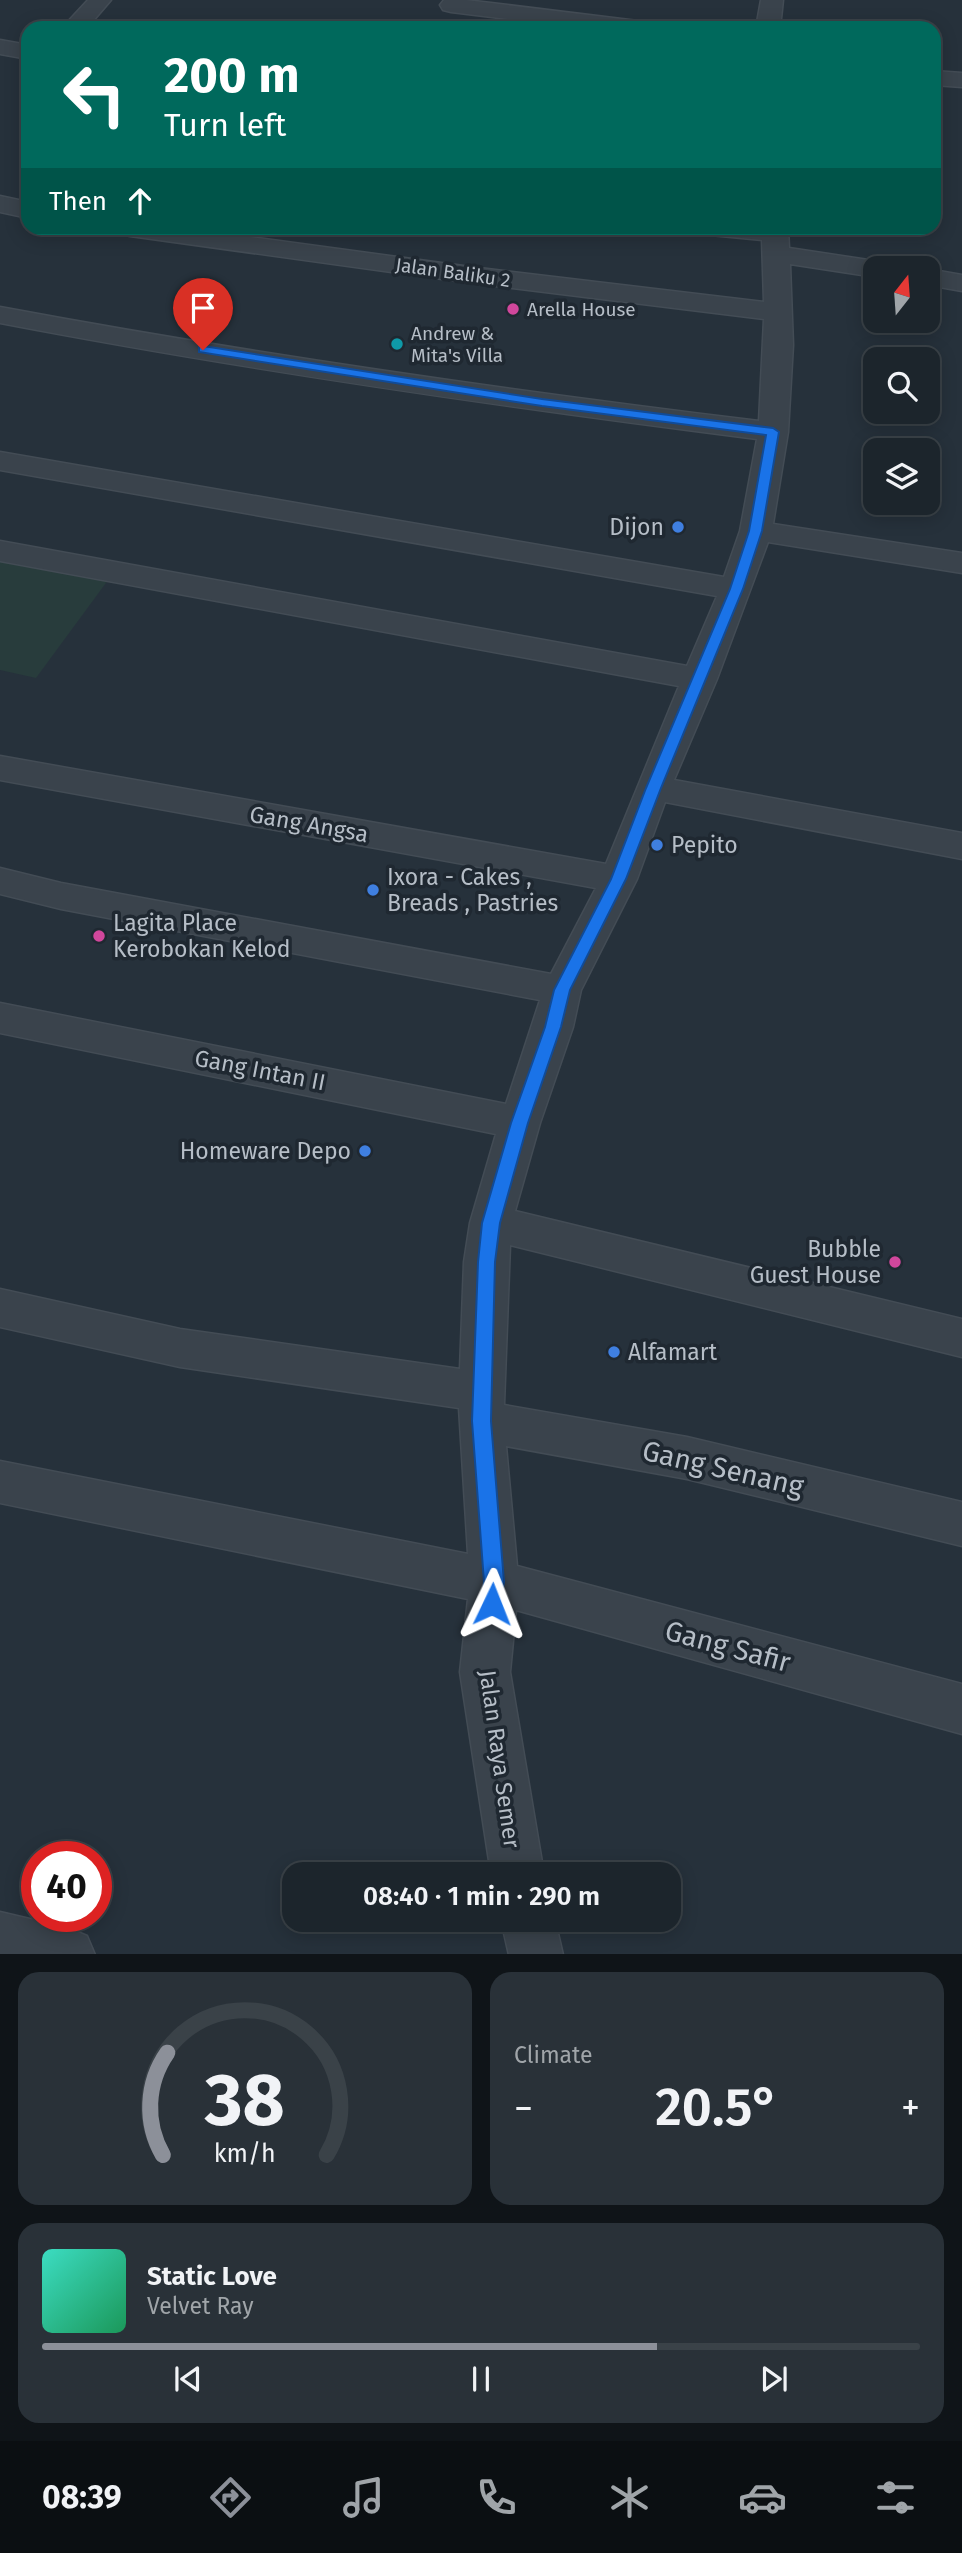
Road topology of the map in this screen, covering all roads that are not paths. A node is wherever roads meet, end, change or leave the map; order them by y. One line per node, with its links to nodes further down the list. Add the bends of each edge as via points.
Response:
1 (100, 0): 4 (street)
2 (772, 0): 6 (street)
3 (451, 5): 5 (street)
4 (80, 21)
5 (581, 21)
6 (769, 21)
7 (0, 47): 8 (street)
8 (21, 51)
9 (941, 78): 10 (street)
10 (962, 80)
11 (0, 204): 12 (street)
12 (21, 208)
13 (181, 235): 19 (street, Jalan Baliku 2)
14 (755, 235): 15 (street)
15 (775, 238): 16 (street); 19 (street, Jalan Raya Semer)
16 (863, 265)
17 (940, 279): 18 (street)
18 (962, 283)
19 (776, 312): 21 (street, Jalan Raya Semer, via 779,345)
20 (0, 315): 21 (street, via 528,401)
21 (773, 432): 23 (street, Jalan Raya Semer)
22 (0, 461): 26 (street)
23 (756, 531): 25 (street); 26 (street, Jalan Raya Semer)
24 (0, 551): 27 (street)
25 (962, 562)
26 (736, 589): 27 (street, Jalan Raya Semer)
27 (700, 679): 29 (street, Jalan Raya Semer)
28 (0, 768): 31 (street, Gang Angsa)
29 (653, 788): 30 (street); 31 (street, Jalan Raya Semer)
30 (962, 846)
31 (619, 879): 33 (street, Jalan Raya Semer)
32 (0, 881): 33 (street)
33 (562, 990): 35 (street, Jalan Raya Semer)
34 (0, 1018): 35 (street, Gang Intan II)
35 (520, 1123): 36 (street, Jalan Raya Semer)
36 (491, 1223): 38 (street); 39 (street, Jalan Raya Semer)
37 (0, 1308): 39 (street, Gang Senang)
38 (962, 1338)
39 (482, 1407): 41 (street, Gang Senang); 42 (street, Jalan Raya Semer)
40 (0, 1482): 42 (street)
41 (962, 1524)
42 (494, 1582): 43 (street, Gang Safir); 44 (street, Jalan Raya Semer, via 485,1672)
43 (962, 1709)
44 (515, 1862)
45 (531, 1932): 48 (street)
46 (0, 1939): 47 (street)
47 (64, 1954)
48 (536, 1954)

